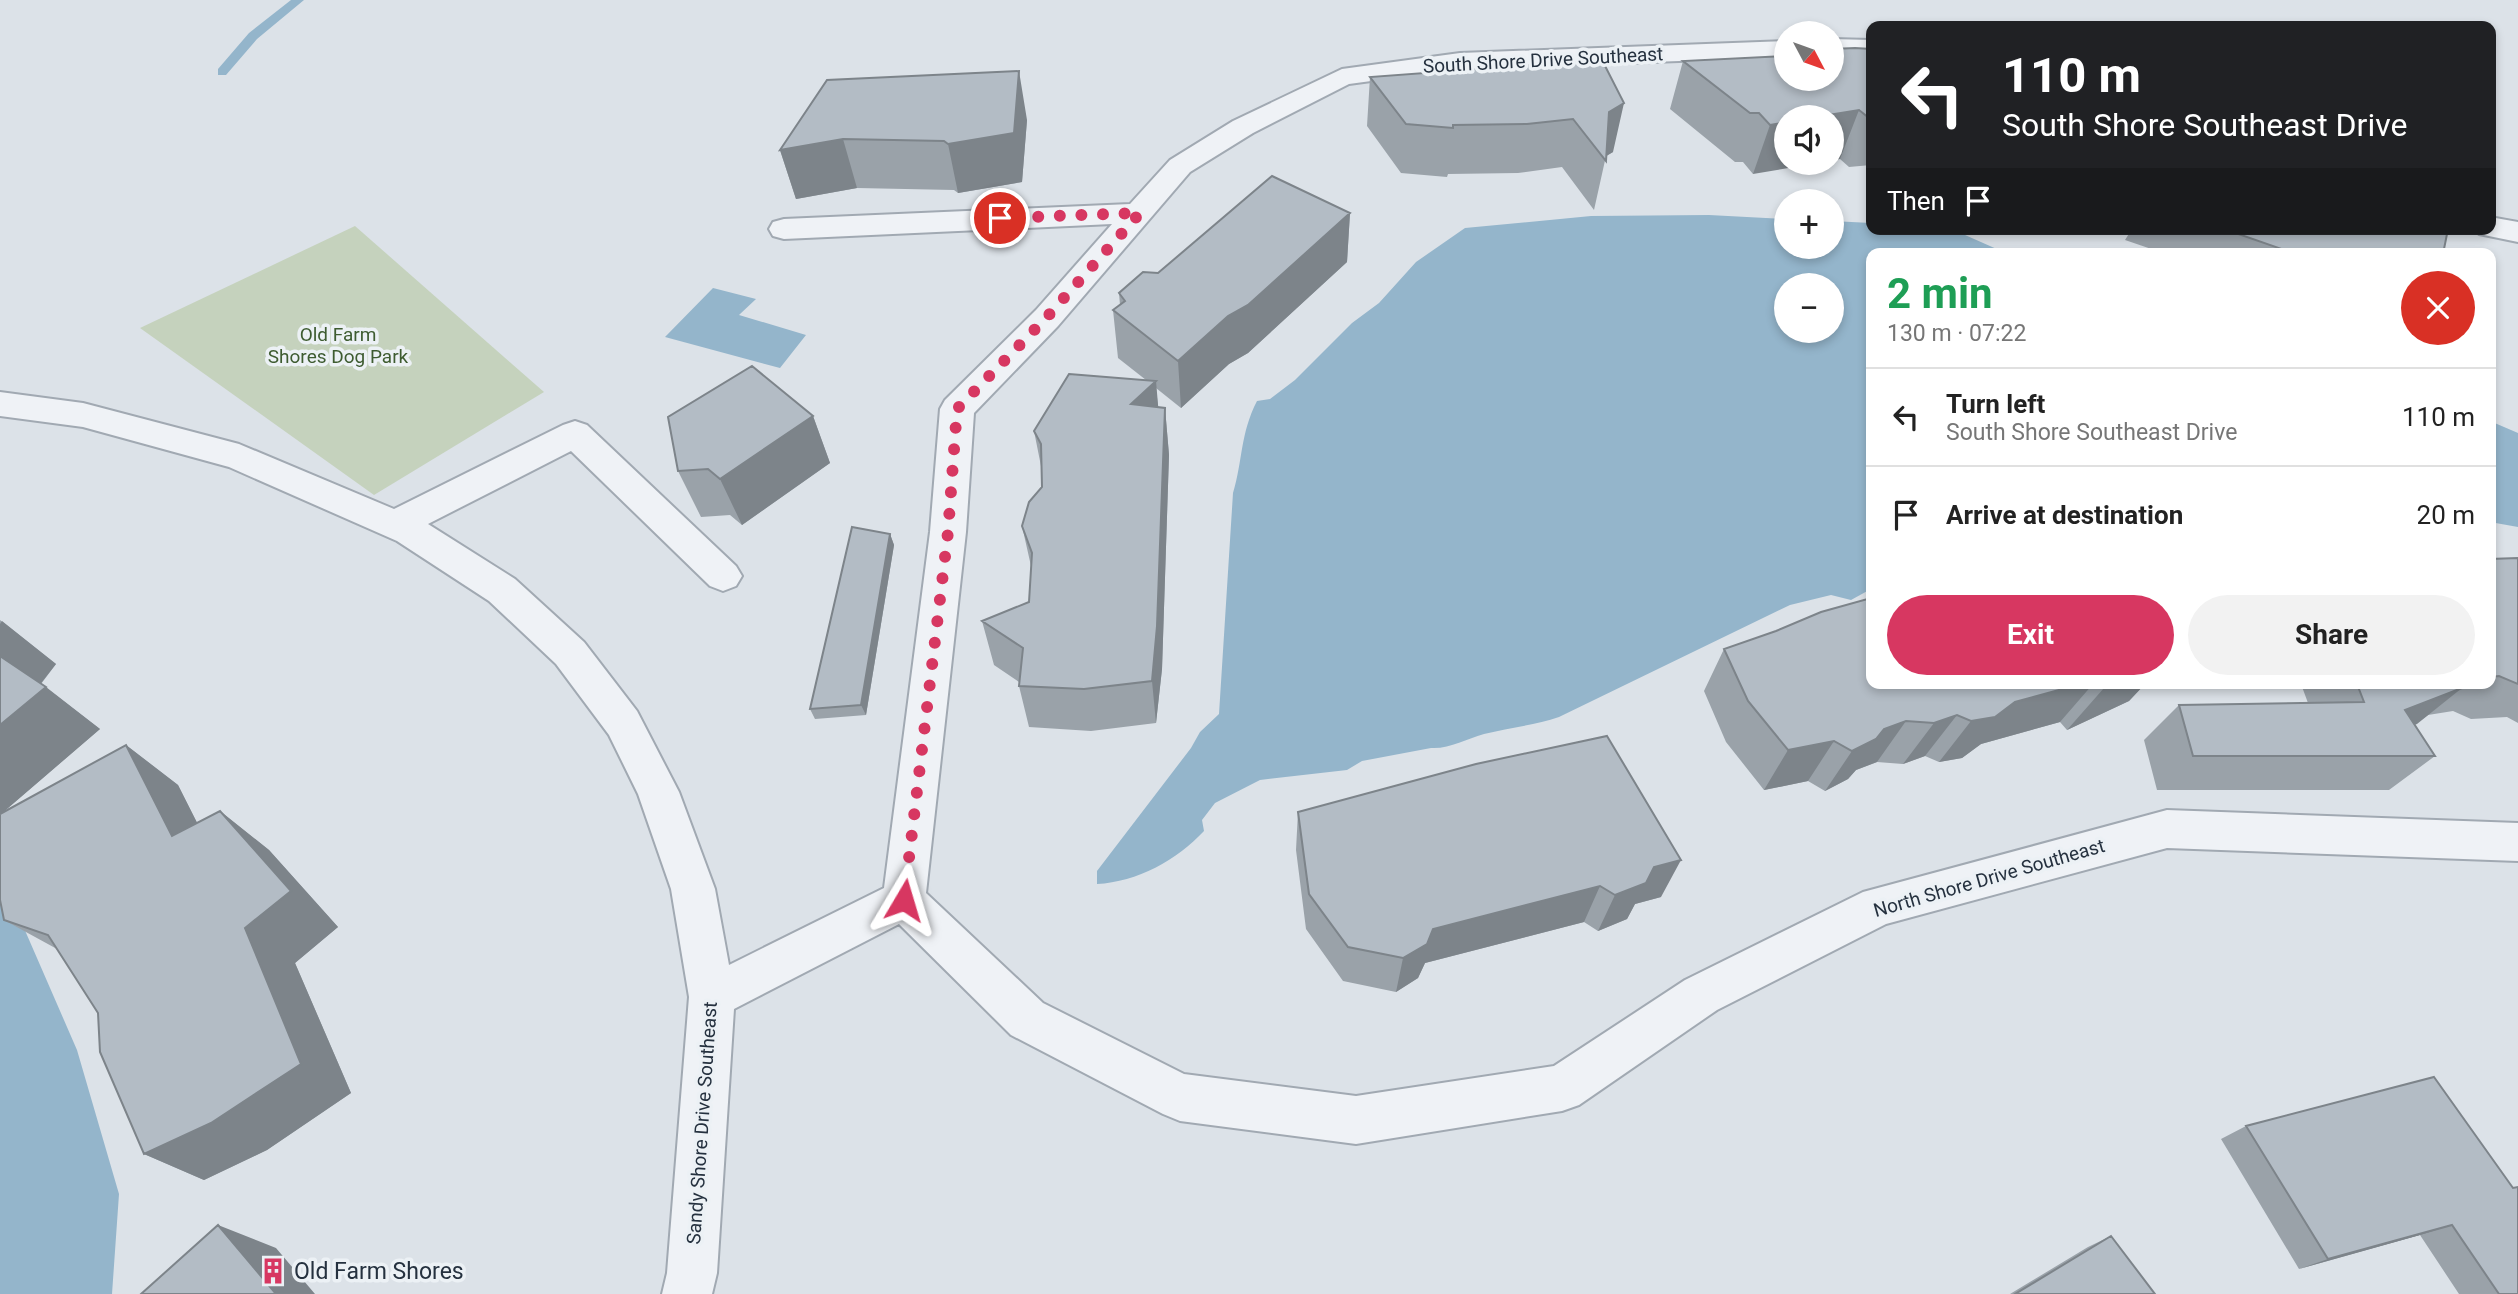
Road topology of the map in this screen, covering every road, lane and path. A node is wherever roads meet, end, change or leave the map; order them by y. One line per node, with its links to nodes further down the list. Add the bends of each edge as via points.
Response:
1 (1844, 47): 2 (street)
2 (1866, 48)
3 (1774, 49): 4 (street, South Shore Drive Southeast, via 1460,61 1342,77 1243,127 1180,166)
4 (1140, 213): 6 (street); 12 (street, South Shore Drive Southeast, via 957,409 948,532)
5 (2496, 228): 7 (street)
6 (784, 229)
7 (2518, 232)
8 (0, 404): 9 (street, Sandy Shore Drive Southeast, via 83,415 239,457)
9 (394, 525): 10 (street, via 575,434); 13 (street, Sandy Shore Drive Southeast, via 502,590 570,653 623,723 658,792 693,889)
10 (723, 576)
11 (2518, 842): 12 (street, North Shore Drive Southeast, via 2167,829 1878,906 1701,996 1562,1088 1356,1120 1180,1097 1027,1019)
12 (904, 900): 13 (street)
13 (712, 997): 14 (street, Sandy Shore Drive Southeast)
14 (687, 1294)

